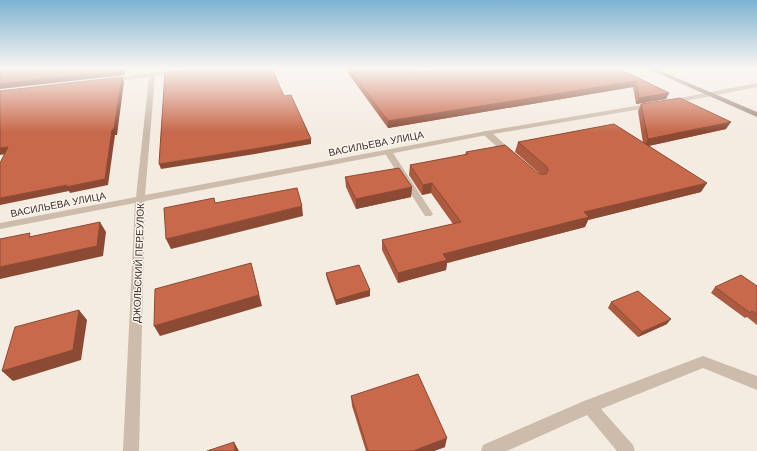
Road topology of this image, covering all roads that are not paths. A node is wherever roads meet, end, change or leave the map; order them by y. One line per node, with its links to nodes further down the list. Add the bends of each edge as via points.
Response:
1 (151, 90): 9 (street, ДЖОЛЬСКИЙ ПЕРЕУЛОК)
2 (701, 90): 4 (main road)
3 (731, 90): 4 (street, ВАСИЛЬЕВА УЛИЦА)
4 (710, 94): 5 (main road); 6 (street, ВАСИЛЬЕВА УЛИЦА)
5 (757, 115)
6 (487, 133): 7 (street, ВАСИЛЬЕВА УЛИЦА); 8 (street)
7 (388, 152): 9 (street, ВАСИЛЬЕВА УЛИЦА); 10 (street)
8 (516, 159)
9 (140, 200): 11 (street, ВАСИЛЬЕВА УЛИЦА); 14 (street, ДЖОЛЬСКИЙ ПЕРЕУЛОК)
10 (428, 214)
11 (0, 226)
12 (757, 383): 13 (street, via 703,362)
13 (589, 406): 15 (street); 16 (street)
14 (131, 451)
15 (489, 451)
16 (627, 451)

